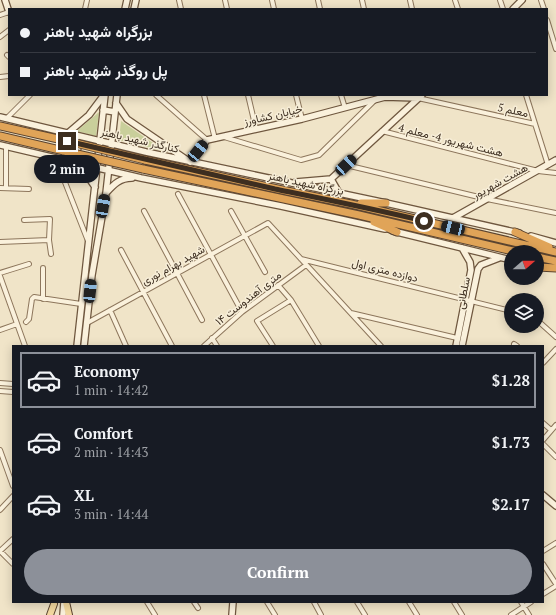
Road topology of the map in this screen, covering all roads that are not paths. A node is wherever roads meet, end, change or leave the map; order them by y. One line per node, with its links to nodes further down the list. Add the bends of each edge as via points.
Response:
1 (522, 0): 2 (main road)
2 (514, 8)
3 (548, 23): 6 (street)
4 (8, 31): 5 (street)
5 (0, 37)
6 (556, 49)
7 (29, 96): 25 (street)
8 (104, 96): 31 (main road, via 89,115)
9 (105, 96): 22 (main road)
10 (117, 96): 20 (main road)
11 (157, 96): 35 (street)
12 (204, 96): 34 (street)
13 (248, 96): 29 (street)
14 (296, 96): 26 (street)
15 (341, 96): 21 (street)
16 (385, 96): 18 (main road, خیابان کشاورز); 19 (main road, خیابان کشاورز)
17 (526, 96): 27 (street)
18 (420, 97): 27 (street, معلم 5); 30 (main road)
19 (376, 99): 21 (main road, خیابان کشاورز); 33 (street, via 319,155 301,160)
20 (116, 103): 23 (main road); 43 (main road, via 127,119)
21 (345, 108): 26 (main road, خیابان کشاورز)
22 (103, 110): 23 (main road); 36 (main road)
23 (115, 112): 37 (main road)
24 (0, 117): 25 (main road, کنارگذر شهید باهنر)
25 (6, 119): 31 (main road, کنارگذر شهید باهنر)
26 (302, 119): 29 (main road, خیابان کشاورز)
27 (535, 124): 45 (street)
28 (0, 126): 40 (highway, بزرگراه شهید باهنر, bridge)
29 (256, 129): 33 (main road, خیابان کشاورز)
30 (382, 131): 44 (main road); 49 (street, هشت شهریور 4- معلم 4)
31 (68, 133): 36 (main road, کنارگذر شهید باهنر); 41 (main road, via 76,138 78,148 74,156)
32 (0, 136): 67 (highway, بزرگراه شهید باهنر, bridge)
33 (224, 137): 34 (main road, خیابان کشاورز)
34 (215, 139): 35 (main road, خیابان کشاورز)
35 (207, 140): 43 (main road)
36 (100, 141): 37 (main road, کنارگذر شهید باهنر); 47 (main road)
37 (112, 143): 40 (main road, کنارگذر شهید باهنر); 48 (main road)
38 (0, 145): 39 (main road)
39 (6, 147): 41 (main road); 56 (street)
40 (146, 156): 43 (main road, کنارگذر شهید باهنر); 51 (main road, via 138,155 134,163 135,172); 63 (highway, بزرگراه شهید باهنر, via 280,190)
41 (65, 160): 47 (main road); 54 (main road, via 81,168)
42 (556, 160): 45 (main road, هشت شهریور)
43 (190, 162): 53 (main road, کنارگذر شهید باهنر)
44 (346, 165): 52 (main road); 61 (street)
45 (548, 165): 49 (main road, هشت شهریور)
46 (59, 167): 76 (street)
47 (96, 168): 48 (main road); 54 (main road)
48 (108, 170): 51 (main road); 58 (main road)
49 (538, 171): 50 (street, هشت شهریور 4- معلم 4); 61 (main road, هشت شهریور)
50 (556, 173)
51 (141, 178): 58 (main road, via 126,178 116,182); 70 (main road)
52 (331, 179): 53 (main road); 59 (main road)
53 (289, 182): 59 (main road, کنارگذر شهید باهنر)
54 (94, 187): 76 (main road)
55 (0, 188): 56 (street)
56 (6, 188): 57 (street)
57 (29, 189)
58 (106, 192): 99 (main road)
59 (339, 193): 62 (main road, کنارگذر شهید باهنر)
60 (178, 194): 82 (street)
61 (487, 199): 66 (street); 68 (main road, هشت شهریور)
62 (386, 202): 63 (highway); 68 (main road, کنارگذر شهید باهنر)
63 (351, 204): 80 (highway, بزرگراه شهید باهنر)
64 (144, 211): 97 (street)
65 (231, 211): 72 (street)
66 (556, 213)
67 (359, 215): 70 (highway); 78 (highway, بزرگراه شهید باهنر)
68 (453, 218): 71 (main road, کنارگذر شهید باهنر)
69 (24, 220): 73 (street, via 50,219)
70 (397, 232): 77 (main road)
71 (515, 232): 75 (main road, کنارگذر شهید باهنر); 80 (highway)
72 (244, 236): 82 (street, شهید بهرام نوری); 85 (street, شهید بهرام نوری, via 268,223); 95 (street)
73 (49, 240): 74 (street); 81 (street)
74 (0, 242)
75 (556, 243)
76 (89, 244): 98 (main road)
77 (462, 248): 83 (main road); 107 (main road, سلطانی, via 470,262 471,270)
78 (504, 249)
79 (121, 250): 104 (street)
80 (556, 252)
81 (51, 254)
82 (211, 254): 97 (street, شهید بهرام نوری); 112 (street)
83 (500, 257): 84 (main road); 108 (main road, سلطانی, via 481,265 478,269)
84 (504, 258)
85 (300, 259): 89 (street); 107 (street, دوازده متری اول)
86 (544, 259): 87 (highway)
87 (556, 262)
88 (29, 264): 96 (street)
89 (306, 265): 101 (street, ۱۴ متری آهندوست); 113 (street)
90 (544, 267): 93 (highway)
91 (43, 268): 105 (street)
92 (544, 268): 94 (main road)
93 (556, 268)
94 (556, 271)
95 (265, 272)
96 (0, 273)
97 (177, 273): 104 (street, شهید بهرام نوری); 114 (street)
98 (85, 274): 99 (main road); 109 (main road)
99 (92, 275): 116 (main road)
100 (0, 276): 103 (street)
101 (278, 285): 106 (street); 112 (street, ۱۴ متری آهندوست)
102 (0, 291): 103 (street)
103 (5, 291): 117 (street)
104 (144, 291): 111 (street, شهید بهرام نوری); 127 (street)
105 (43, 298): 109 (street); 115 (street, via 32,299 29,319)
106 (291, 300): 130 (street, via 257,321); 131 (street)
107 (465, 300): 108 (street, دوازده متری اول); 122 (main road, سلطانی)
108 (472, 301): 110 (street, دوازده متری اول); 134 (main road, سلطانی)
109 (81, 304): 124 (main road)
110 (504, 309)
111 (110, 310): 116 (street, شهید بهرام نوری); 126 (street)
112 (242, 312): 121 (street, ۱۴ متری آهندوست)
113 (351, 313): 122 (street); 132 (street)
114 (202, 320)
115 (26, 322)
116 (87, 323): 125 (main road)
117 (17, 324): 119 (street); 123 (street)
118 (544, 326): 120 (street)
119 (0, 330)
120 (556, 337)
121 (212, 338): 128 (street, ۱۴ متری آهندوست); 129 (street)
122 (457, 338): 133 (main road, سلطانی)
123 (25, 345)
124 (77, 345)
125 (84, 345)
126 (126, 345)
127 (171, 345)
128 (205, 345)
129 (217, 345)
130 (272, 345)
131 (318, 345)
132 (380, 345)
133 (456, 345)
134 (462, 345)
135 (556, 350): 136 (street)
136 (544, 362)
137 (0, 383): 138 (street)
138 (12, 384)
139 (0, 391): 140 (street)
140 (12, 392)
141 (544, 424): 143 (street)
142 (556, 425): 143 (street)
143 (551, 430): 144 (street)
144 (544, 439)
145 (544, 445): 147 (street)
146 (0, 450): 148 (street)
147 (556, 457)
148 (12, 483)
149 (12, 497): 152 (street)
150 (544, 497): 151 (main road)
151 (556, 506)
152 (0, 510)
153 (12, 539): 156 (street)
154 (556, 543): 155 (street)
155 (544, 550)
156 (0, 551): 157 (street)
157 (12, 563)
158 (544, 566): 159 (street)
159 (556, 585): 160 (street)
160 (544, 593)
161 (54, 603): 174 (main road)
162 (65, 603): 175 (main road)
163 (65, 603): 176 (main road)
164 (148, 603): 177 (street)
165 (195, 603): 173 (street)
166 (233, 603): 178 (main road)
167 (268, 603): 179 (street)
168 (315, 603): 180 (street)
169 (358, 603): 181 (street)
170 (411, 603): 182 (street)
171 (455, 603): 183 (street)
172 (523, 604): 184 (street); 185 (street)
173 (198, 608)
174 (52, 615)
175 (63, 615)
176 (69, 615)
177 (155, 615)
178 (232, 615)
179 (275, 615)
180 (321, 615)
181 (365, 615)
182 (417, 615)
183 (462, 615)
184 (511, 615)
185 (530, 615)

